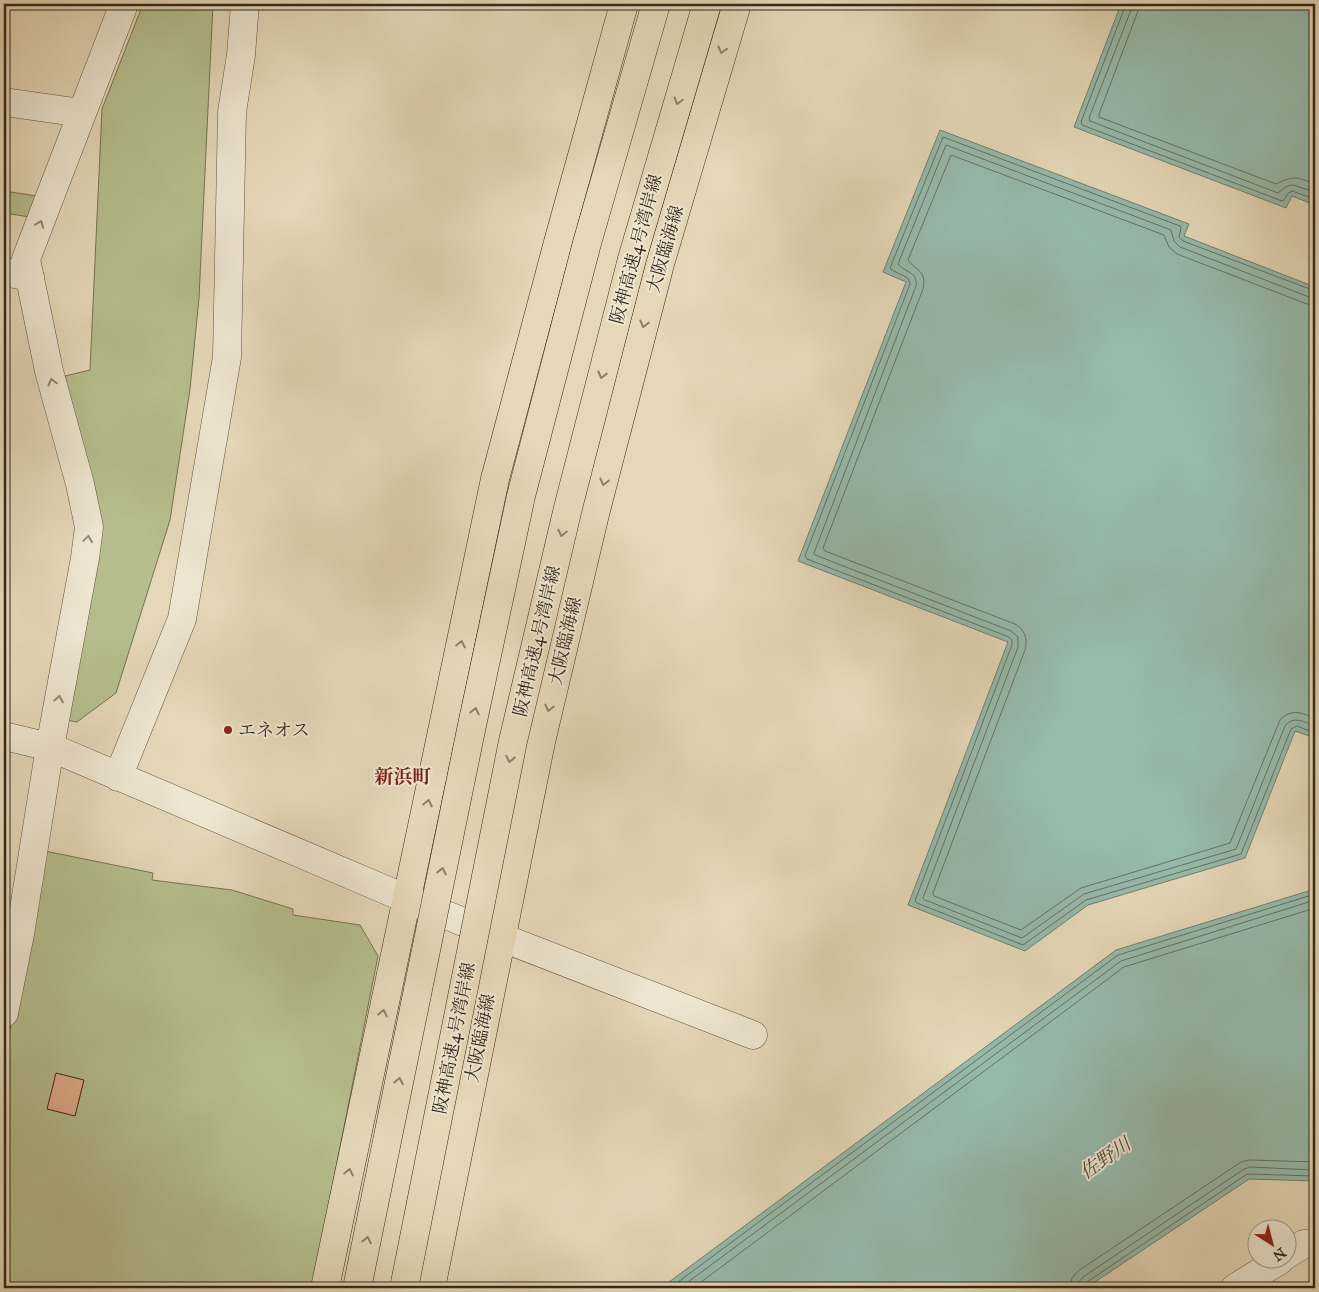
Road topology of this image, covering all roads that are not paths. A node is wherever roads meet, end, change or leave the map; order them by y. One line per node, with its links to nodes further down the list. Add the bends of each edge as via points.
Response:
1 (124, 4): 8 (street)
2 (245, 4): 12 (street, via 232,112 227,357 182,619)
3 (624, 4): 13 (main road, one-way to 3, via 495,479)
4 (656, 4): 22 (main road, one-way to 4, bridge, via 521,496 587,243)
5 (707, 4): 23 (main road, 阪神高速4号湾岸線, one-way to 23, bridge, via 632,258 513,741)
6 (736, 4): 15 (main road, 大阪臨海線, one-way to 15, via 660,264 598,504 541,742)
7 (4, 102): 8 (street)
8 (82, 112): 9 (street, one-way to 8, via 26,259)
9 (17, 274): 11 (street, one-way to 9, via 89,527 49,371)
10 (4, 736): 11 (street)
11 (50, 747): 12 (street); 14 (street)
12 (118, 777): 13 (street)
13 (407, 899): 15 (street); 21 (main road, one-way to 13)
14 (12, 932): 16 (street)
15 (500, 937): 17 (street); 24 (main road, 大阪臨海線)
16 (4, 1013)
17 (753, 1035)
18 (1315, 1245): 19 (street, via 1304,1244)
19 (1296, 1249)
20 (1264, 1270): 25 (street)
21 (325, 1288)
22 (357, 1288)
23 (404, 1288)
24 (431, 1288)
25 (1236, 1288)

